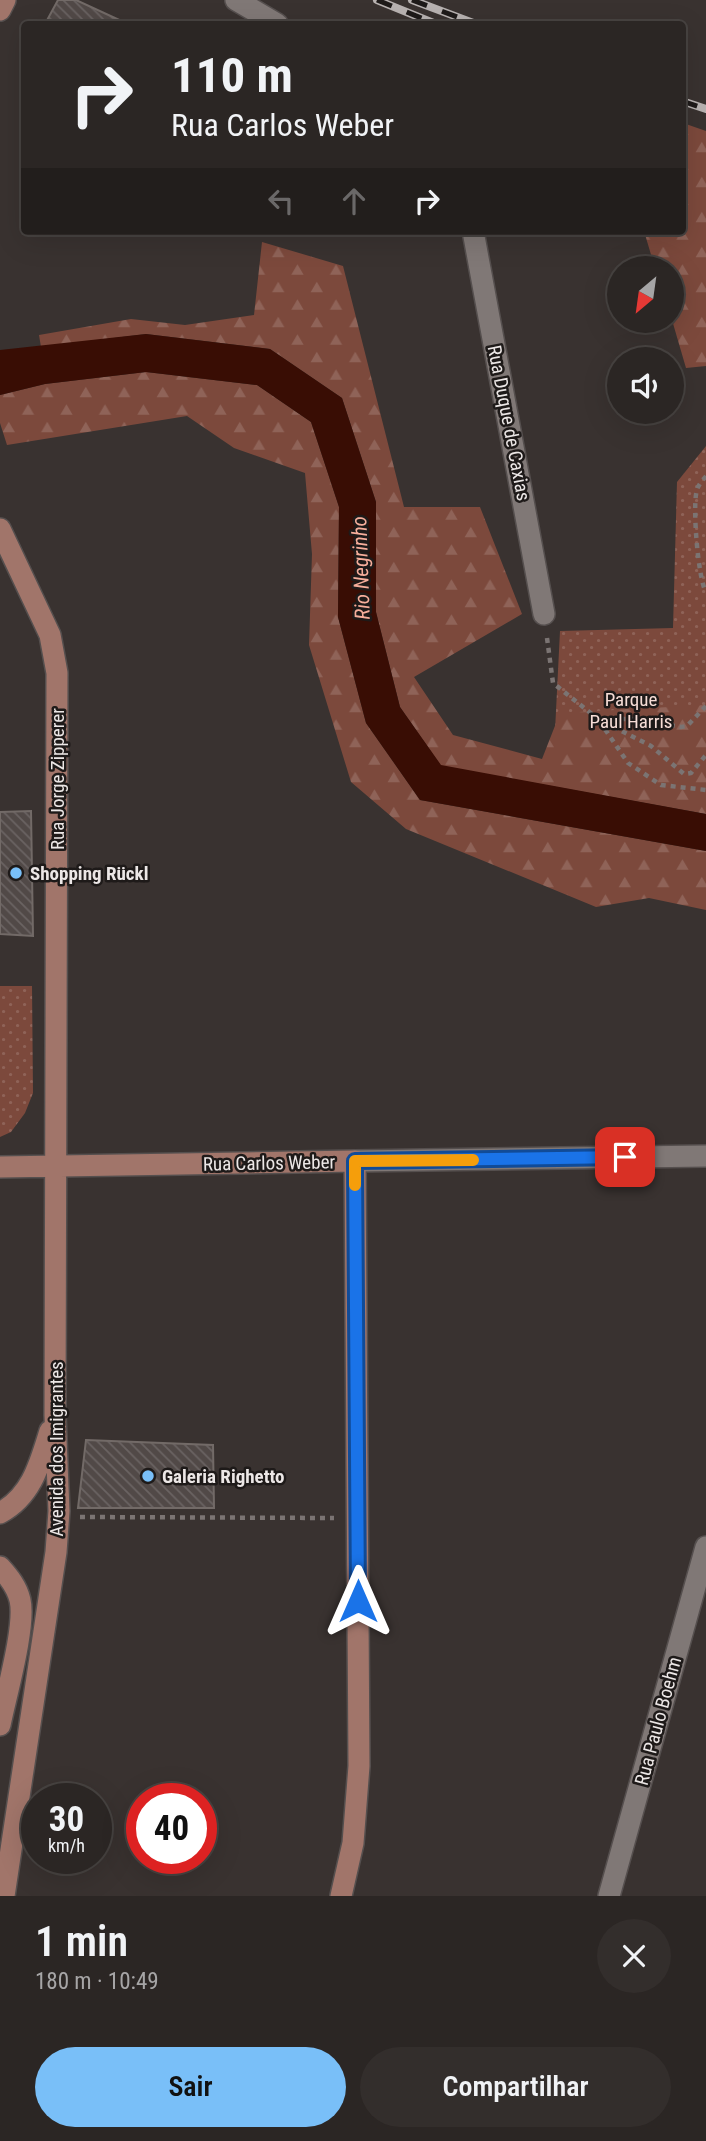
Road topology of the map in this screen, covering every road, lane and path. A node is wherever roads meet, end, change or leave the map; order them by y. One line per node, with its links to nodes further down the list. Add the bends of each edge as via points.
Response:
1 (5, 0): 3 (main road)
2 (236, 0): 4 (street)
3 (0, 10)
4 (271, 21)
5 (474, 235): 9 (street, Rua Duque de Caxias)
6 (706, 476): 8 (path, via 696,490 696,544)
7 (0, 529): 16 (main road, Rua Jorge Zipperer, via 50,635 57,673)
8 (706, 592)
9 (544, 614): 11 (path, via 553,683)
10 (706, 706): 11 (path, via 681,727 636,719)
11 (598, 719): 12 (path, via 651,746 684,774 691,773); 13 (path, via 628,762 661,785)
12 (706, 755)
13 (706, 790)
14 (706, 1156): 15 (street, Rua Carlos Weber)
15 (355, 1161): 16 (main road, Rua Carlos Weber); 21 (main road)
16 (56, 1166): 17 (main road, Rua Carlos Weber); 18 (main road, Avenida dos Imigrantes)
17 (0, 1167)
18 (55, 1415): 19 (main road, via 36,1477 11,1507); 20 (main road, Avenida dos Imigrantes)
19 (0, 1513)
20 (58, 1517): 21 (path); 25 (main road, Avenida dos Imigrantes)
21 (358, 1518): 26 (main road, via 359,1766 353,1843)
22 (706, 1547): 27 (street, Rua Paulo Boehm)
23 (0, 1567): 24 (main road, via 20,1599 22,1619)
24 (0, 1724)
25 (4, 1896)
26 (341, 1896)
27 (609, 1896)

